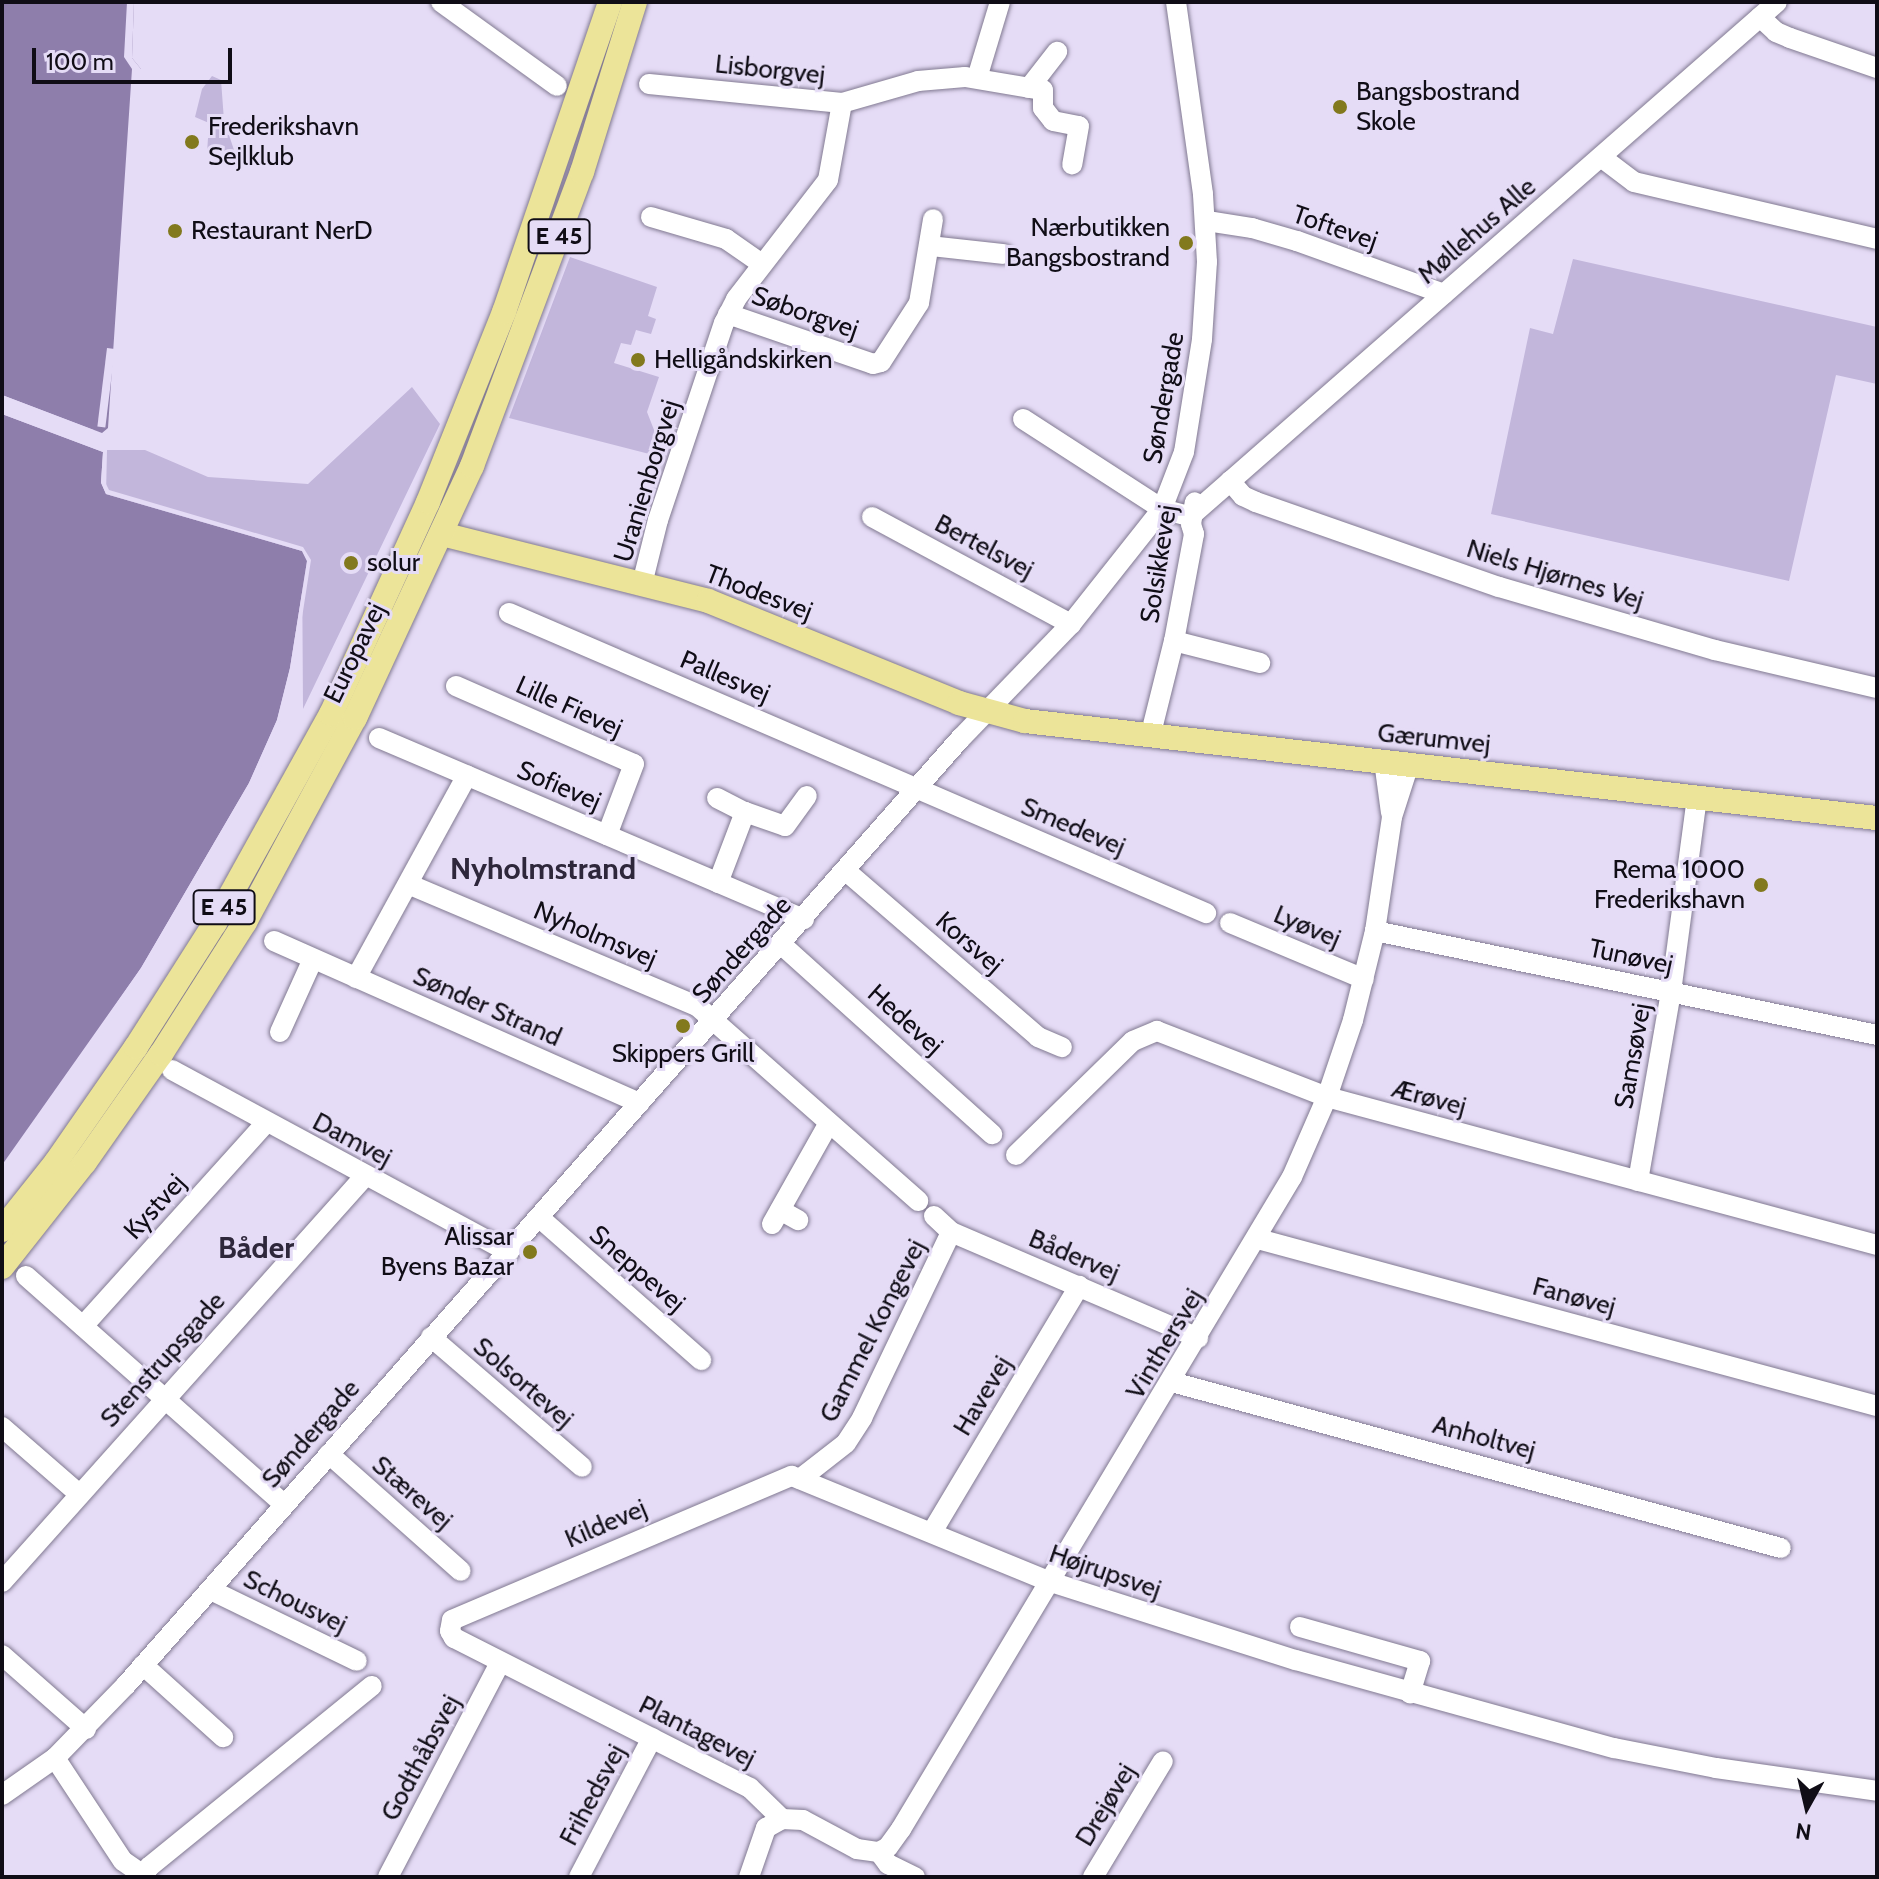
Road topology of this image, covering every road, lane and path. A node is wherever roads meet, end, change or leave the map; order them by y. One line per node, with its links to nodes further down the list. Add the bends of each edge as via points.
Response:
1 (441, 2): 12 (street)
2 (610, 2): 31 (main road, Europavej / E 45, via 458,429)
3 (635, 2): 31 (main road, Europavej / E 45, via 541,285)
4 (1000, 2): 10 (street)
5 (1176, 2): 19 (street, Søndergade)
6 (1777, 2): 7 (street, Møllehus Alle)
7 (1760, 17): 9 (street, via 1776,32); 15 (street, Møllehus Alle)
8 (1057, 52): 13 (street)
9 (1877, 68)
10 (977, 78): 13 (street, Lisborgvej); 14 (street, Lisborgvej, via 918,81)
11 (649, 84): 14 (street, Lisborgvej)
12 (557, 86)
13 (1029, 88): 16 (street, via 1043,90 1043,108 1053,121 1079,126)
14 (842, 103): 23 (street, Uranienborgvej, via 828,180)
15 (1601, 157): 20 (street, via 1634,182); 24 (street, Møllehus Alle)
16 (1072, 164)
17 (651, 217): 23 (street, via 726,239)
18 (933, 219): 21 (street, Søborgvej)
19 (1207, 221): 24 (street, Toftevej, via 1297,241); 28 (street, Søndergade, via 1202,339 1184,452)
20 (1877, 239)
21 (930, 246): 22 (street); 25 (street, Søborgvej, via 919,303 881,362 873,364)
22 (1004, 254)
23 (762, 264): 25 (street, Uranienborgvej)
24 (1444, 294): 27 (street, Møllehus Alle)
25 (728, 314): 33 (street, Uranienborgvej, via 658,520)
26 (1023, 419): 30 (street)
27 (1230, 481): 29 (street, Møllehus Alle); 39 (street, Niels Hjørnes Vej, via 1256,502 1499,587 1715,650)
28 (1173, 486): 29 (street); 30 (street, Søndergade)
29 (1199, 502): 30 (street, via 1185,515); 36 (street, Solsikkevej)
30 (1162, 509): 35 (street, Søndergade)
31 (440, 514): 33 (main road, Thodesvej, via 505,548); 84 (main road, Europavej / E 45, via 215,923 136,1047); 89 (main road, Europavej / E 45, via 355,718 245,922 85,1162)
32 (872, 517): 35 (street, Bertelsvej)
33 (642, 584): 40 (main road, Thodesvej, via 742,613)
34 (509, 613): 46 (street, Pallesvej)
35 (1071, 624): 40 (street, Søndergade)
36 (1174, 641): 37 (street, Solsikkevej); 41 (street, Solsikkevej)
37 (1260, 663)
38 (456, 686): 53 (street, Lille Fievej, via 634,764)
39 (1877, 688)
40 (986, 712): 41 (main road, Gærumvej); 46 (street, Søndergade)
41 (1150, 737): 43 (main road, Gærumvej)
42 (379, 738): 45 (street, Sofievej)
43 (1384, 761): 44 (main road, Gærumvej); 51 (street, Vinthersvej)
44 (1409, 764): 49 (main road, Gærumvej); 51 (street, Vinthersvej)
45 (467, 775): 53 (street, Sofievej); 56 (street)
46 (919, 789): 54 (street, Søndergade); 57 (street, Smedevej)
47 (807, 796): 50 (street, via 785,826)
48 (717, 798): 50 (street)
49 (1697, 798): 52 (main road, Gærumvej); 66 (street, Samsøvej)
50 (745, 812): 55 (street)
51 (1392, 817): 60 (street, Vinthersvej)
52 (1877, 818)
53 (607, 835): 55 (street, Sofievej)
54 (846, 871): 58 (street, Søndergade); 70 (street, Korsvej, via 1038,1037)
55 (718, 883): 58 (street, Sofievej)
56 (408, 884): 64 (street); 67 (street, Nyholmsvej, via 697,1006)
57 (1206, 913)
58 (804, 919): 62 (street, Søndergade)
59 (1230, 923): 65 (street, Lyøvej)
60 (1375, 931): 65 (street, Vinthersvej); 66 (street, Tunøvej)
61 (274, 941): 63 (street, Sønder Strand)
62 (782, 945): 67 (street, Søndergade); 76 (street, Hedevej)
63 (313, 959): 64 (street, Sønder Strand); 68 (street)
64 (356, 978): 73 (street, Sønder Strand)
65 (1364, 979): 72 (street, Vinthersvej)
66 (1671, 992): 69 (street, Tunøvej); 79 (street, Samsøvej)
67 (712, 1022): 73 (street, Søndergade); 75 (street)
68 (280, 1032)
69 (1877, 1035)
70 (1062, 1047)
71 (172, 1070): 74 (street, Damvej)
72 (1327, 1097): 77 (street, Ærøvej, via 1157,1031 1133,1041); 79 (street, Ærøvej); 86 (street, Vinthersvej)
73 (640, 1103): 82 (street, Søndergade)
74 (266, 1123): 78 (street, Damvej); 92 (street, Kystvej)
75 (829, 1123): 80 (street); 83 (street, via 776,1217)
76 (992, 1134)
77 (1016, 1155)
78 (365, 1176): 88 (street, Damvej); 97 (street, Stenstrupsgade)
79 (1638, 1181): 87 (street, Ærøvej)
80 (918, 1201)
81 (934, 1216): 85 (street, Bådervej)
82 (540, 1218): 88 (street, Søndergade); 95 (street, Sneppevej)
83 (798, 1220)
84 (2, 1230)
85 (951, 1232): 91 (street, Bådervej); 102 (street, Gammel Kongevej, via 862,1418 839,1450)
86 (1258, 1239): 94 (street, Vinthersvej); 98 (street, Fanøvej)
87 (1877, 1245)
88 (509, 1252): 93 (street, Søndergade)
89 (2, 1267)
90 (26, 1276): 92 (street)
91 (1079, 1286): 94 (street, Bådervej); 105 (street, Havevej)
92 (83, 1326): 97 (street)
93 (431, 1337): 100 (street, Søndergade); 101 (street, Solsortevej)
94 (1198, 1338): 96 (street, Vinthersvej)
95 (701, 1360)
96 (1172, 1382): 106 (street, Anholtvej); 109 (street, Vinthersvej)
97 (165, 1398): 103 (street, Stenstrupsgade); 104 (street)
98 (1877, 1406)
99 (2, 1427): 103 (street)
100 (329, 1454): 104 (street, Søndergade); 107 (street, Stærevej)
101 (582, 1467)
102 (796, 1477): 105 (street, Højrupsvej); 112 (street, Kildevej, via 458,1615)
103 (78, 1493): 108 (street, Stenstrupsgade)
104 (284, 1504): 110 (street, Søndergade)
105 (932, 1532): 109 (street, Højrupsvej)
106 (1781, 1548)
107 (461, 1571)
108 (2, 1582)
109 (1051, 1582): 118 (street, Højrupsvej); 127 (street, Vinthersvej, via 901,1829)
110 (211, 1590): 114 (street, Schousvej); 116 (street, Søndergade)
111 (1300, 1627): 118 (street, via 1420,1661)
112 (450, 1631): 115 (street, Plantagevej)
113 (2, 1655): 119 (street)
114 (357, 1661)
115 (500, 1663): 121 (street, Plantagevej); 129 (street, Godthåbsvej)
116 (143, 1665): 119 (street, Søndergade); 120 (street)
117 (372, 1686): 128 (street)
118 (1410, 1693): 124 (street, Højrupsvej, via 1680,1762)
119 (86, 1729): 122 (street, Søndergade)
120 (223, 1737)
121 (652, 1738): 126 (street, Plantagevej, via 750,1788); 130 (street, Frihedsvej)
122 (55, 1758): 125 (street, Søndergade); 128 (street, via 123,1861)
123 (1163, 1761): 133 (street, Drejøvej)
124 (1877, 1785)
125 (2, 1795)
126 (782, 1819): 127 (street, Plantagevej, via 803,1820 857,1849); 131 (street, via 766,1828)
127 (879, 1852): 132 (street, Plantagevej, via 888,1864)
128 (139, 1875)
129 (388, 1877)
130 (579, 1877)
131 (749, 1877)
132 (915, 1877)
133 (1093, 1877)

